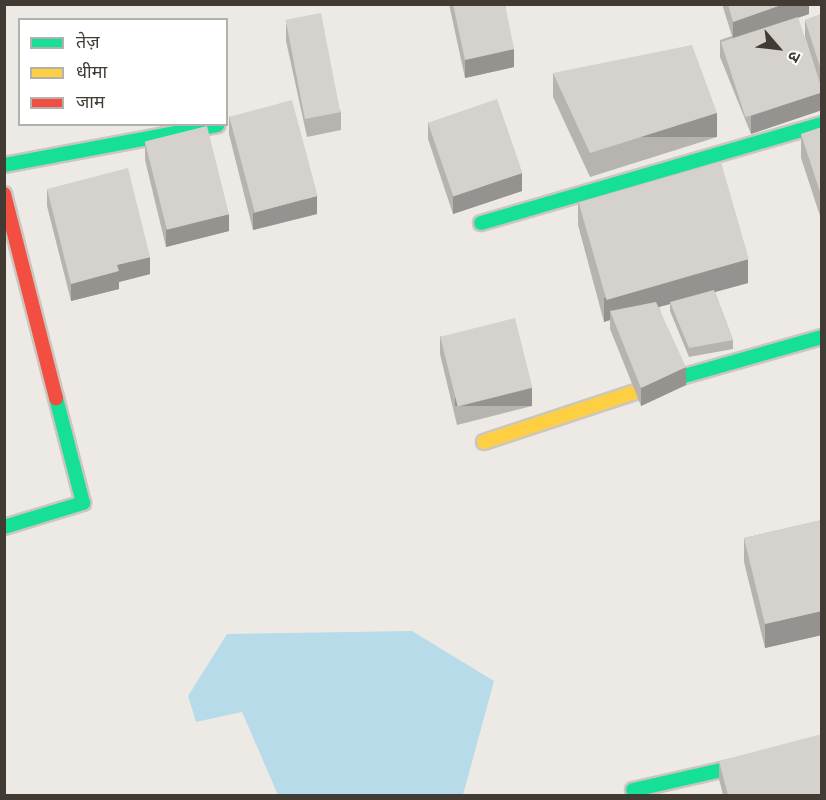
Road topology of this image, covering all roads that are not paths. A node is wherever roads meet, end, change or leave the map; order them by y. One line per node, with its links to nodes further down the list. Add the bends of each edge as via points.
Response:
1 (822, 124): 5 (street)
2 (207, 126): 3 (street)
3 (4, 165)
4 (4, 194): 8 (street, via 82,503)
5 (481, 223)
6 (822, 337): 7 (street, via 699,371)
7 (484, 442)
8 (4, 527)
9 (822, 747): 10 (street)
10 (633, 790)

